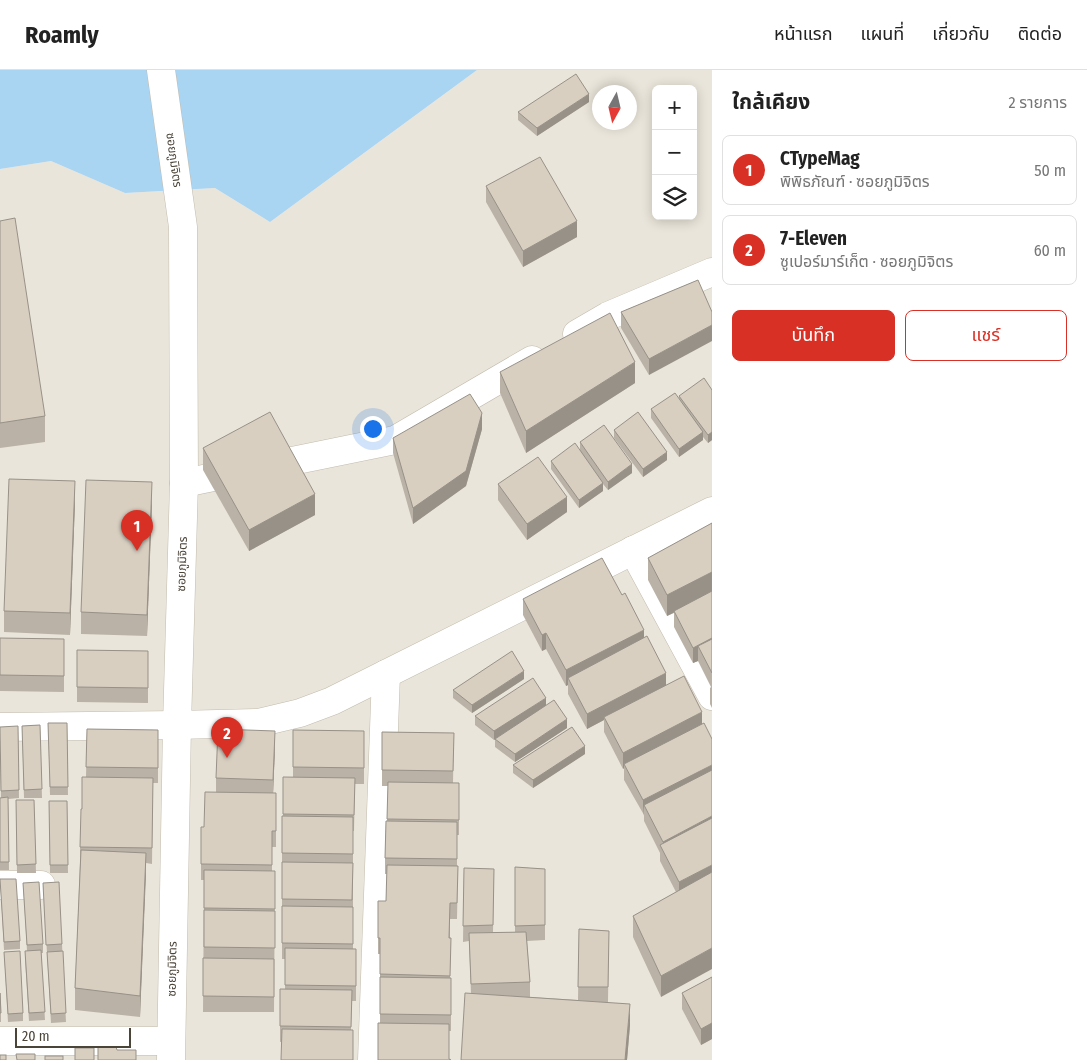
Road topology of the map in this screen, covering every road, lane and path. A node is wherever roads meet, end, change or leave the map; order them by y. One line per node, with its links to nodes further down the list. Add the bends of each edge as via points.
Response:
1 (161, 70): 3 (street, ซอยภูมิจิตร, via 183,227)
2 (712, 272): 3 (street, via 608,316 395,440)
3 (184, 483): 8 (street, ซอยภูมิจิตร)
4 (712, 511): 5 (street)
5 (633, 550): 6 (street); 7 (street)
6 (386, 674): 8 (street, via 300,713 258,723); 14 (street)
7 (712, 696)
8 (178, 725): 9 (street); 13 (street, ซอยภูมิจิตร)
9 (0, 727)
10 (0, 885): 11 (street)
11 (41, 885)
12 (0, 1041): 13 (street)
13 (171, 1050)
14 (372, 1060)

